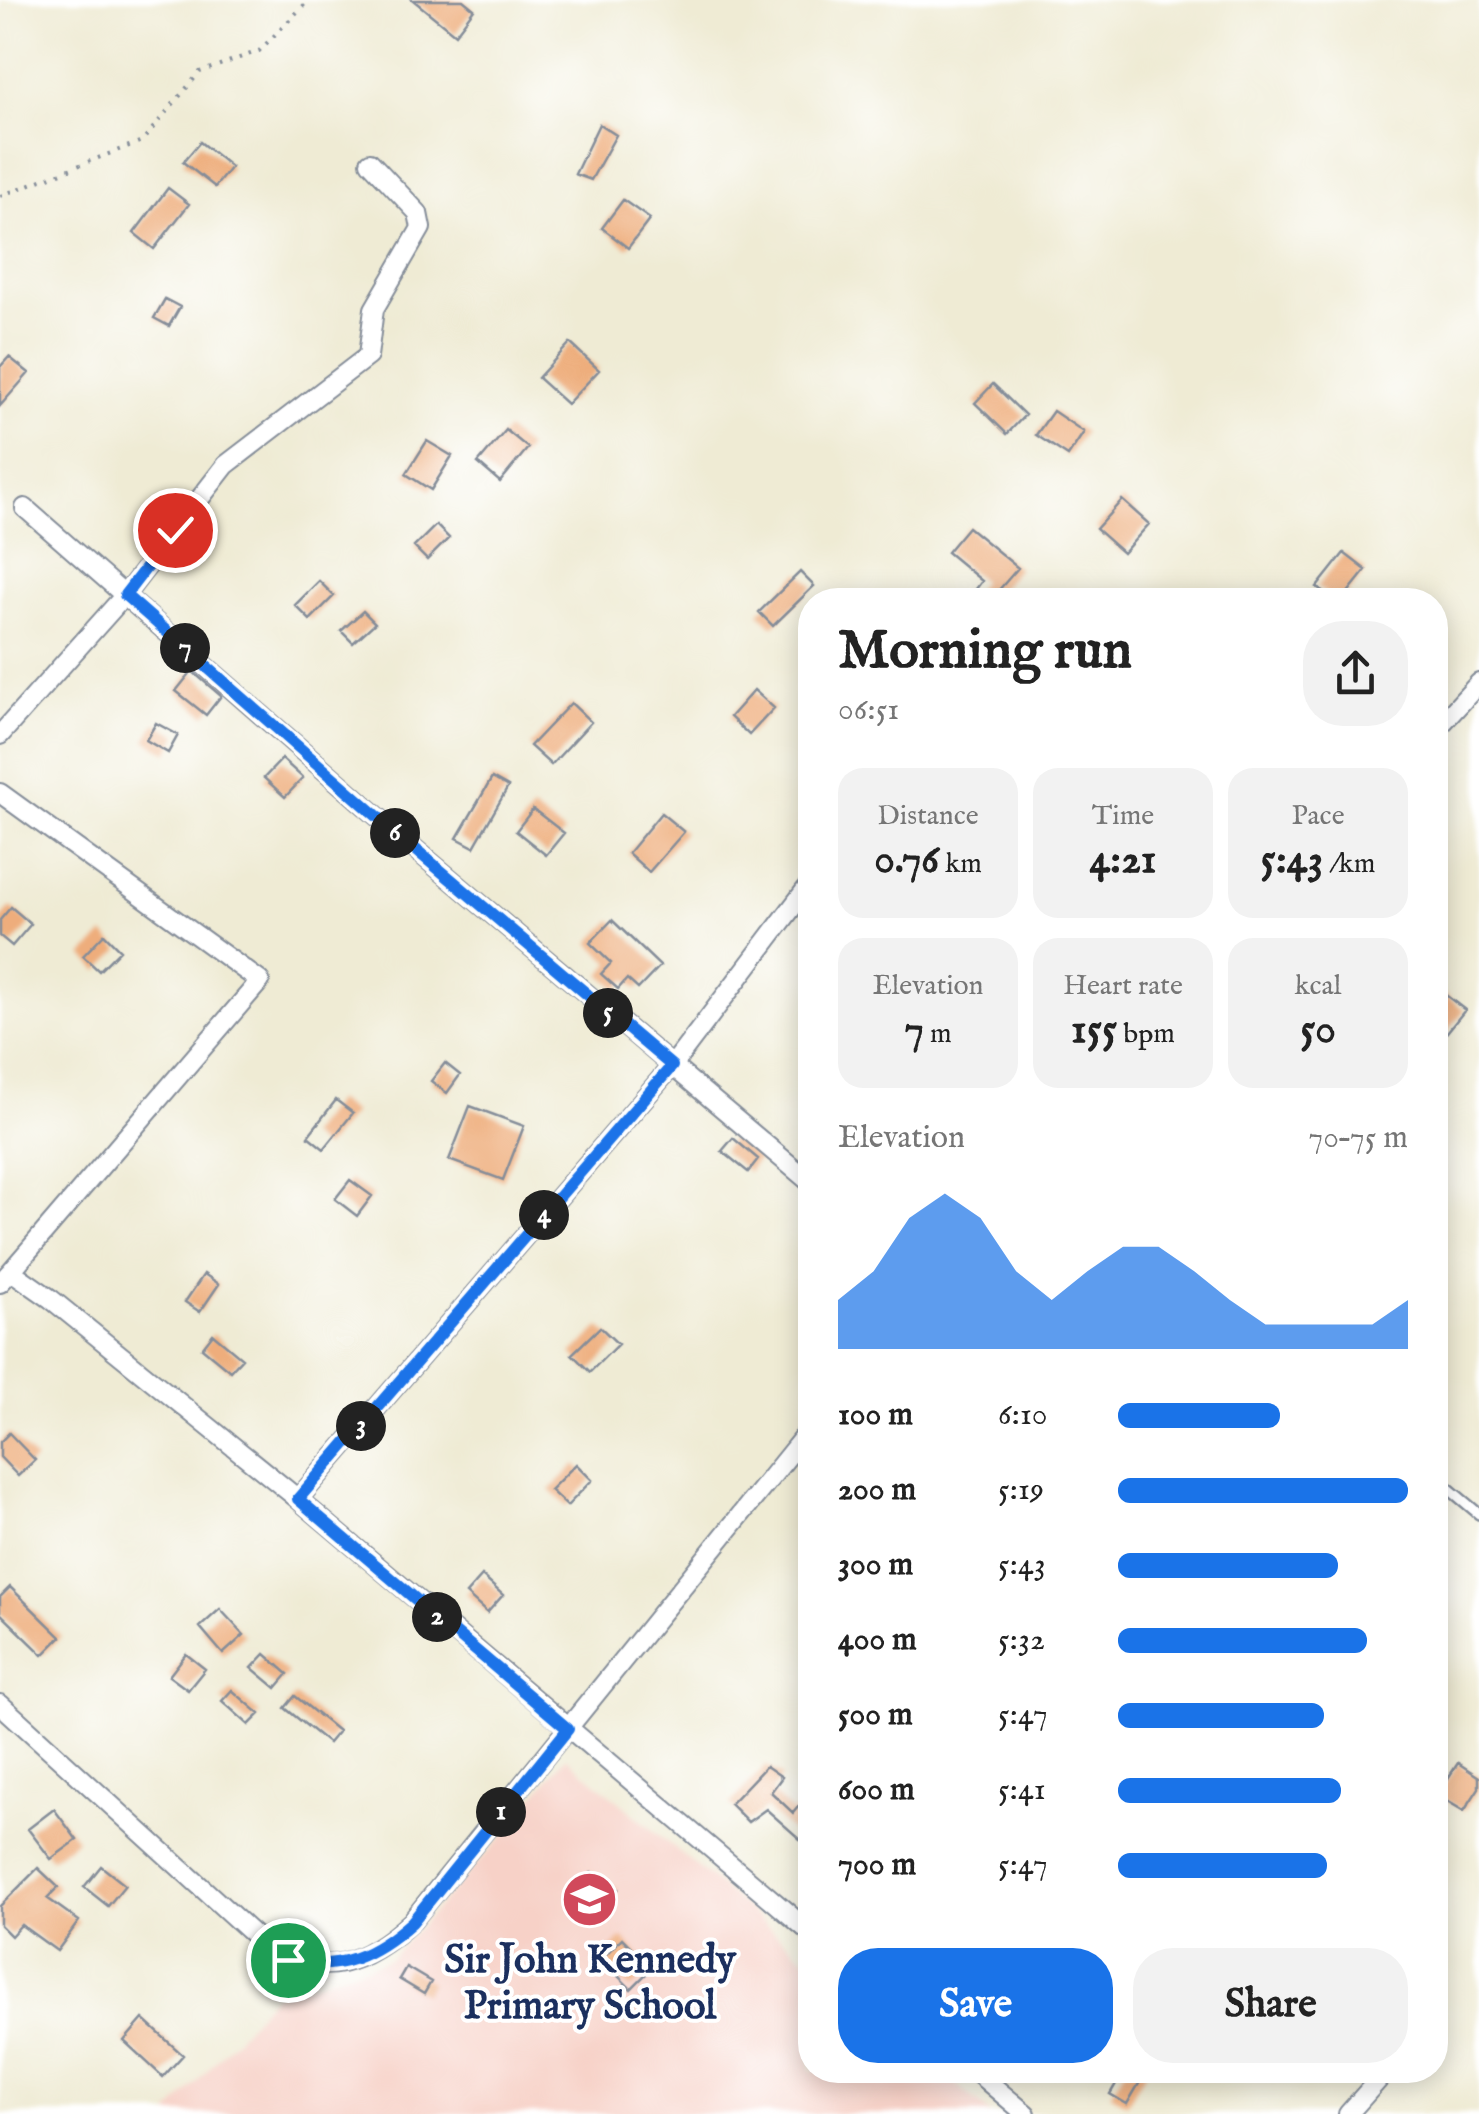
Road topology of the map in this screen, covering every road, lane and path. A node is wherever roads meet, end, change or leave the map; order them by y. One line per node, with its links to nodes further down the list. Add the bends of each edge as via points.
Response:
1 (309, 0): 3 (path, via 260,51 200,72 142,141)
2 (370, 162): 5 (street, via 418,212 421,228 374,309 368,356 226,465)
3 (0, 196)
4 (25, 508): 5 (street)
5 (125, 595): 8 (street); 11 (street)
6 (1479, 683): 7 (street)
7 (1448, 718)
8 (0, 735)
9 (0, 793): 13 (street, via 260,982)
10 (798, 900): 11 (street)
11 (672, 1066): 12 (street); 16 (street)
12 (798, 1172)
13 (5, 1277): 16 (street)
14 (798, 1444): 19 (street)
15 (1448, 1488): 17 (lane)
16 (298, 1499): 19 (street)
17 (1479, 1514)
18 (0, 1704): 19 (street, via 266,1946 314,1966 352,1962 384,1947 412,1922)
19 (568, 1729): 20 (street)
20 (798, 1922)
21 (989, 2083): 23 (street)
22 (1375, 2083): 24 (street)
23 (1026, 2114)
24 (1348, 2114)

